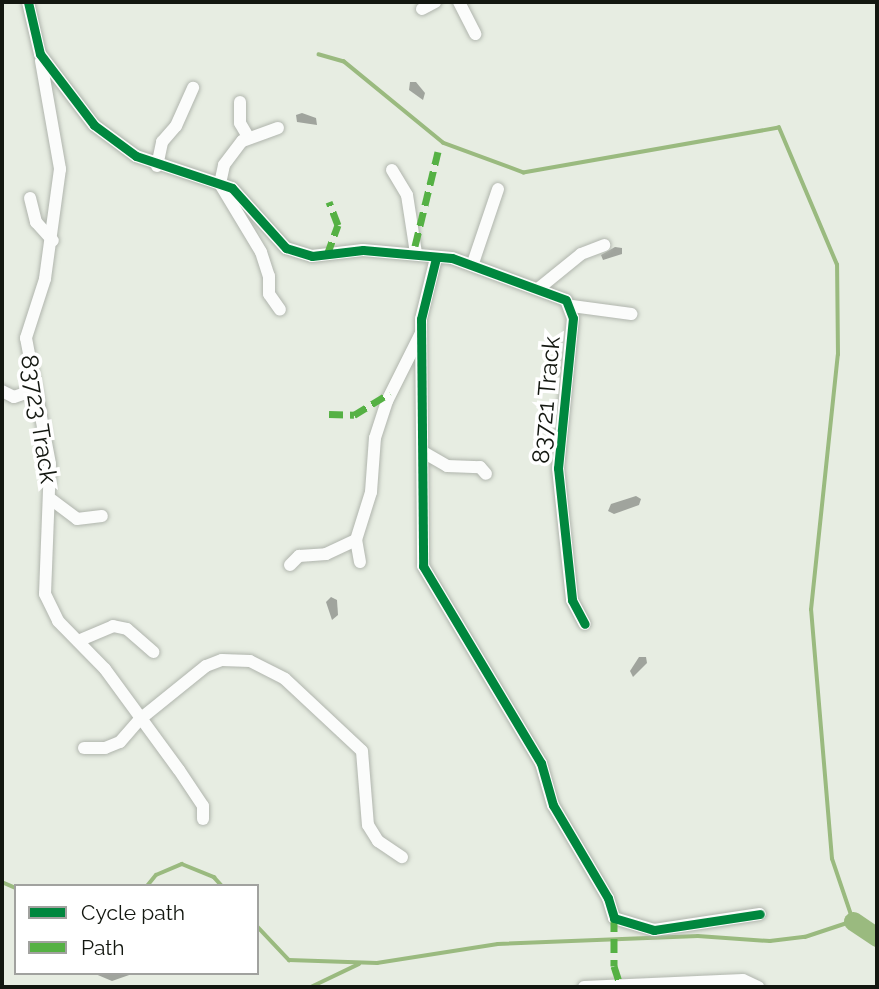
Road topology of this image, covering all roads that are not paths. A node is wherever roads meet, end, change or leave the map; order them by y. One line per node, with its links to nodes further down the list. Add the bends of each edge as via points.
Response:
1 (28, 2): 6 (street, 83721 Track)
2 (435, 2): 4 (street)
3 (458, 2): 5 (street)
4 (422, 9)
5 (475, 34)
6 (40, 54): 11 (street, 83721 Track, via 94,125); 16 (street, 83723 Track, via 59,162)
7 (193, 88): 11 (street, via 176,125 162,142)
8 (240, 102): 10 (street, via 240,123)
9 (278, 128): 10 (street)
10 (248, 136): 13 (street, via 229,156)
11 (158, 166): 13 (street, 83721 Track)
12 (392, 170): 18 (street, via 407,195)
13 (220, 184): 18 (street, 83721 Track, via 241,195 281,243 299,255); 23 (street, via 261,252 270,276 269,294)
14 (498, 190): 20 (street)
15 (30, 198): 16 (street, via 36,222)
16 (52, 241): 26 (street, 83723 Track, via 26,338)
17 (604, 244): 21 (street, via 581,254)
18 (416, 253): 19 (street, 83721 Track)
19 (436, 258): 20 (street, 83721 Track); 25 (street)
20 (473, 263): 21 (street, 83721 Track)
21 (538, 289): 22 (street, 83721 Track)
22 (572, 306): 24 (street); 35 (street, 83721 Track, via 558,468 572,600)
23 (280, 310)
24 (631, 314)
25 (421, 333): 28 (street); 32 (street, via 387,401 375,438 365,519)
26 (34, 390): 27 (street, via 14,397); 30 (street, 83723 Track, via 51,464)
27 (2, 391)
28 (423, 452): 29 (street, via 447,466 480,467); 42 (street, via 420,518 424,566 541,763 553,805 608,898 614,918 654,930)
29 (486, 474)
30 (52, 500): 31 (street, via 78,519); 36 (street, 83723 Track, via 45,594 58,621)
31 (102, 516)
32 (356, 540): 33 (street); 34 (street, via 326,555 299,556)
33 (360, 562)
34 (290, 565)
35 (585, 624)
36 (78, 641): 37 (street, via 103,628 120,628); 38 (street, 83723 Track, via 105,669)
37 (153, 652)
38 (139, 720): 39 (street, via 120,742); 40 (street, 83723 Track, via 202,804); 41 (street, via 191,675 222,660 250,661 269,669 305,695 362,751 368,825 377,841)
39 (84, 748)
40 (202, 818)
41 (402, 857)
42 (760, 914)
43 (584, 987): 44 (street, via 743,980)
44 (758, 987)

